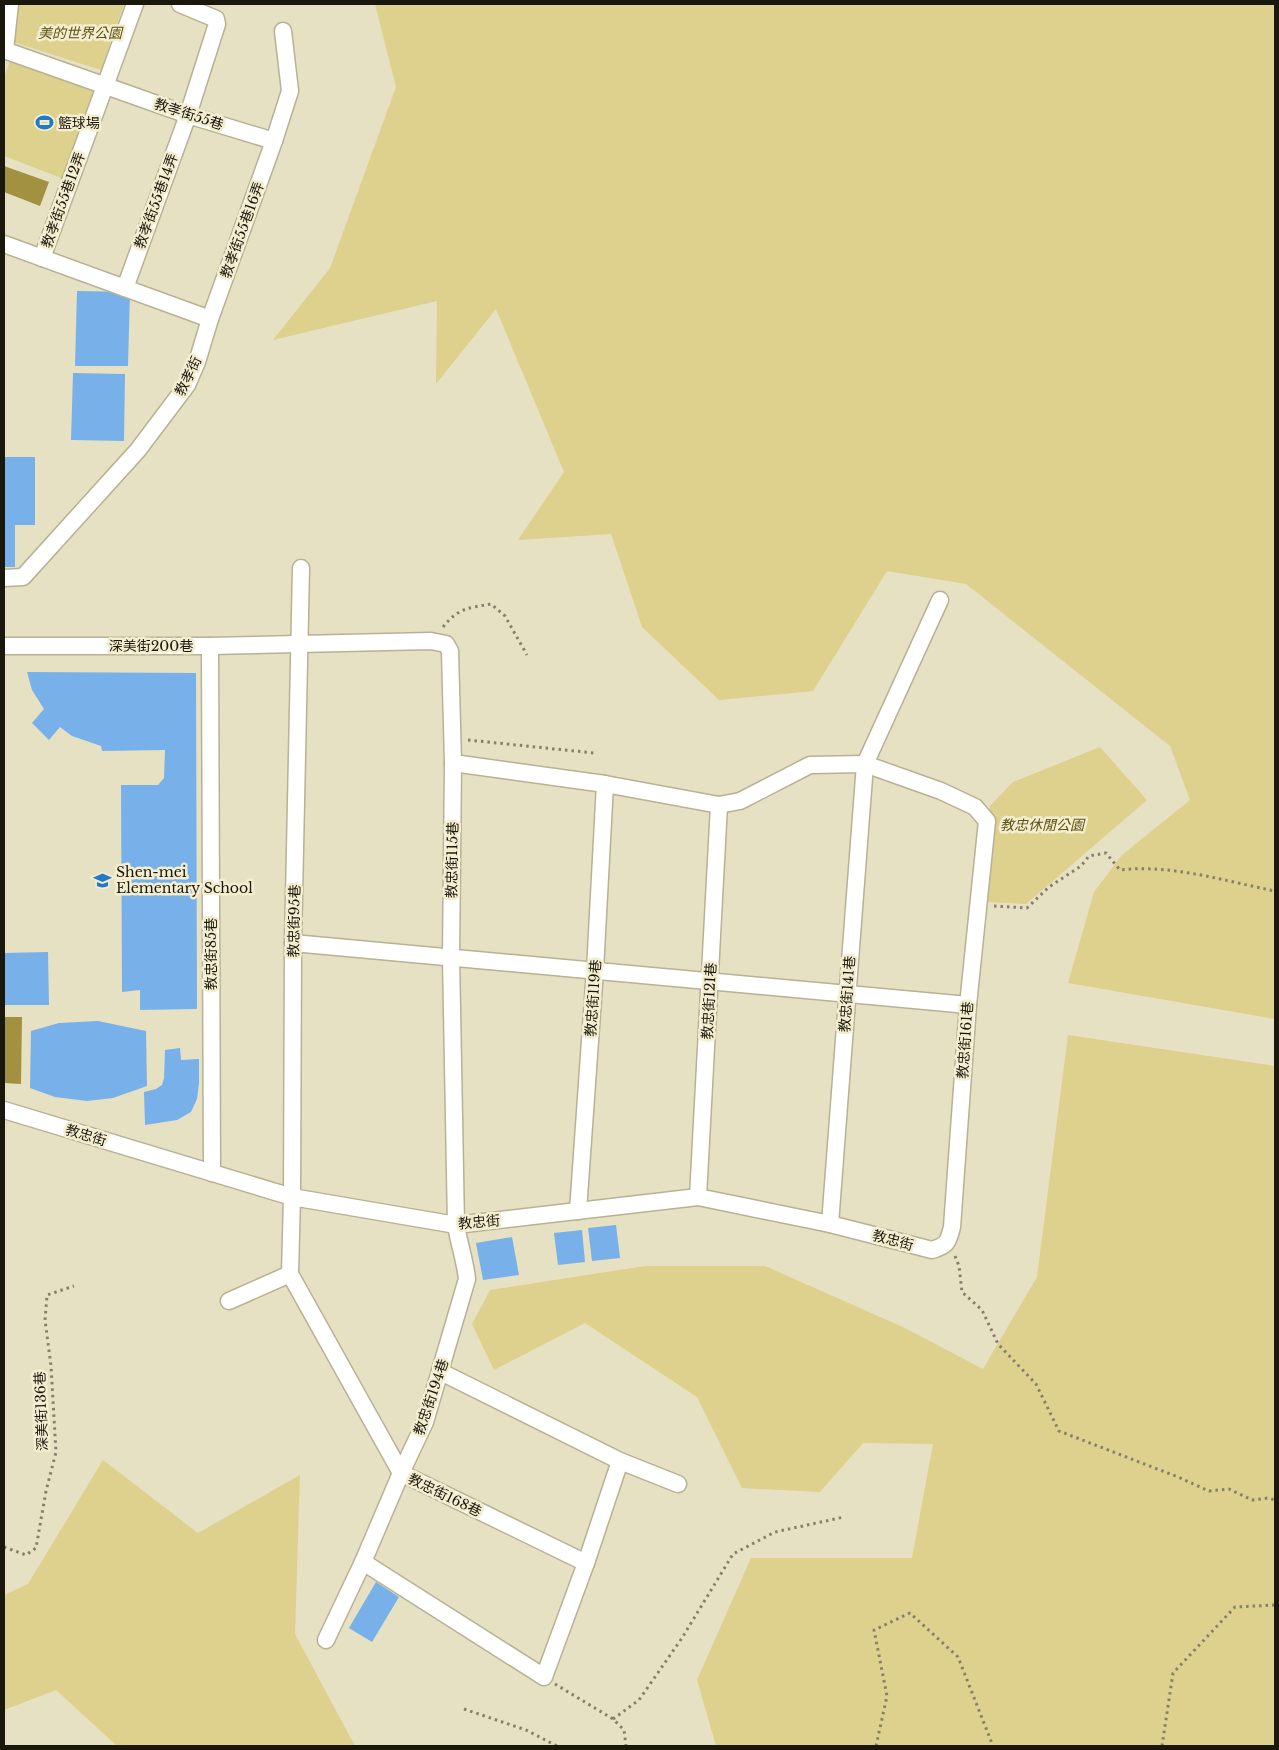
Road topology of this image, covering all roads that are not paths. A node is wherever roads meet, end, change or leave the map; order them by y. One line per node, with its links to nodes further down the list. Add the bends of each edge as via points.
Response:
1 (10, 4): 5 (street)
2 (135, 4): 6 (street, 教孝街55巷12弄)
3 (180, 4): 7 (street, 教孝街55巷14弄, via 210,15 218,24)
4 (283, 31): 8 (street, 教孝街55巷16弄, via 290,91)
5 (5, 50): 6 (street, 教孝街55巷)
6 (104, 85): 7 (street, 教孝街55巷); 10 (street, 教孝街55巷12弄)
7 (188, 115): 8 (street, 教孝街55巷); 11 (street, 教孝街55巷14弄)
8 (274, 141): 12 (street, 教孝街55巷16弄)
9 (4, 244): 10 (street)
10 (42, 258): 11 (street)
11 (125, 288): 12 (street)
12 (210, 319): 14 (street, 教孝街, via 186,385 138,450 23,577)
13 (301, 568): 16 (street, 教忠街95巷)
14 (4, 578)
15 (940, 600): 20 (street)
16 (298, 644): 18 (street, 深美街200巷); 19 (street, 教忠街115巷, via 432,641 446,644 450,651); 23 (street, 教忠街95巷)
17 (4, 646): 18 (street, 深美街200巷)
18 (210, 646): 30 (street, 教忠街85巷)
19 (453, 764): 21 (street); 24 (street, 教忠街115巷)
20 (865, 764): 22 (street, via 810,765 740,801); 27 (street, 教忠街141巷); 28 (street, 教忠街161巷, via 941,791 975,807 987,821)
21 (605, 784): 22 (street); 25 (street, 教忠街119巷)
22 (719, 805): 26 (street, 教忠街121巷)
23 (293, 943): 24 (street); 31 (street, 教忠街95巷)
24 (451, 957): 25 (street); 35 (street, 教忠街115巷)
25 (595, 970): 26 (street); 33 (street, 教忠街119巷)
26 (710, 981): 27 (street); 32 (street, 教忠街121巷)
27 (847, 994): 28 (street); 34 (street, 教忠街141巷)
28 (968, 1005): 36 (street, 教忠街161巷, via 952,1227 948,1242)
29 (4, 1110): 30 (street, 教忠街)
30 (212, 1173): 31 (street, 教忠街)
31 (292, 1197): 35 (street, 教忠街); 37 (street)
32 (698, 1197): 33 (street, 教忠街); 34 (street, 教忠街)
33 (578, 1211): 35 (street, 教忠街)
34 (830, 1224): 36 (street, 教忠街)
35 (456, 1225): 39 (street, 教忠街194巷, via 467,1279)
36 (932, 1250)
37 (290, 1274): 38 (street); 41 (street, 教忠街168巷)
38 (229, 1301)
39 (440, 1372): 40 (street); 41 (street, 教忠街194巷, via 425,1422)
40 (620, 1461): 42 (street); 44 (street)
41 (401, 1473): 43 (street, 教忠街194巷); 44 (street, 教忠街168巷)
42 (678, 1484)
43 (363, 1562): 44 (street, via 544,1678); 45 (street, 教忠街194巷)
44 (586, 1563)
45 (326, 1640)

